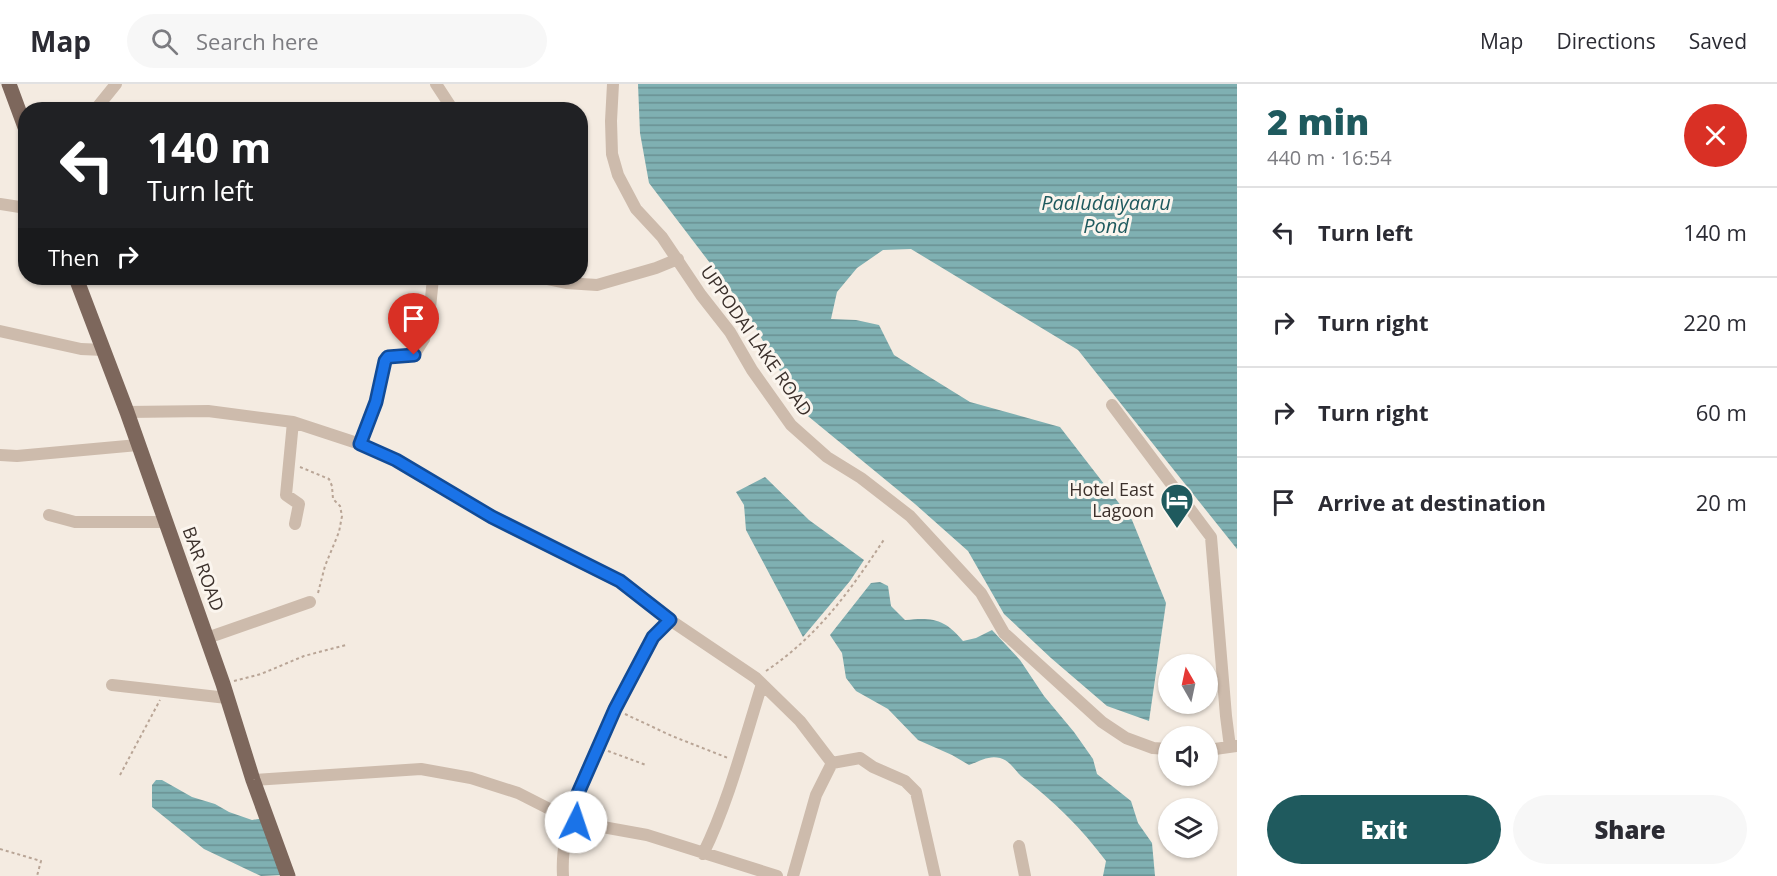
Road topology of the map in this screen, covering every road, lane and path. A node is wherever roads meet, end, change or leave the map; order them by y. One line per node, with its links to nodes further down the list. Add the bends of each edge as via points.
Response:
1 (9, 84): 7 (main road)
2 (116, 84): 5 (street)
3 (436, 84): 6 (street)
4 (613, 84): 10 (street, UPPODAI LAKE ROAD, via 612,154 618,175 636,209)
5 (101, 102)
6 (448, 102)
7 (18, 108)
8 (0, 204): 9 (street)
9 (18, 207)
10 (678, 259): 11 (street, via 597,285); 38 (street, UPPODAI LAKE ROAD, via 791,425 827,458 861,478 910,516 981,593 1004,633 1102,722 1126,738)
11 (588, 284)
12 (79, 285): 15 (main road, BAR ROAD)
13 (432, 285): 20 (street, via 424,339 414,355 388,357 385,361 376,402)
14 (0, 331): 15 (street)
15 (104, 350): 17 (main road, BAR ROAD)
16 (1112, 405): 36 (street, via 1211,537 1226,716)
17 (127, 412): 18 (street, via 208,411); 19 (main road, BAR ROAD)
18 (293, 422): 20 (street); 22 (street)
19 (138, 444): 21 (street); 24 (main road, BAR ROAD)
20 (360, 444): 28 (street, via 396,460 492,517 620,581)
21 (0, 455)
22 (289, 463): 25 (street, via 285,495 299,504); 27 (path, via 329,479 342,516 318,595)
23 (49, 515): 24 (street, via 75,522)
24 (165, 522): 29 (main road, BAR ROAD)
25 (295, 524)
26 (885, 538): 31 (path, via 850,591 822,624)
27 (310, 602): 29 (street)
28 (670, 620): 31 (street); 35 (street, via 653,637)
29 (207, 638): 33 (main road, BAR ROAD)
30 (346, 645): 33 (path, via 304,656)
31 (759, 681): 40 (street); 41 (street, via 800,721)
32 (112, 685): 34 (street)
33 (225, 691): 34 (street); 44 (main road, BAR ROAD)
34 (164, 693): 43 (path)
35 (615, 709): 37 (street); 40 (path)
36 (1234, 746): 39 (street)
37 (597, 747): 42 (path); 45 (street, via 575,800)
38 (1158, 748)
39 (1218, 748)
40 (738, 762): 48 (street)
41 (832, 763): 53 (street, via 816,795); 54 (street, via 860,758 905,781 916,792)
42 (646, 765)
43 (120, 775)
44 (253, 780): 45 (street, via 421,769 471,778 518,793); 50 (main road, BAR ROAD)
45 (576, 822): 48 (street, via 647,835); 51 (street, via 568,830)
46 (1019, 846): 55 (street)
47 (0, 849): 49 (path, via 41,861)
48 (703, 854): 52 (street)
49 (37, 876)
50 (288, 876)
51 (563, 876)
52 (777, 876)
53 (793, 876)
54 (935, 876)
55 (1025, 876)

